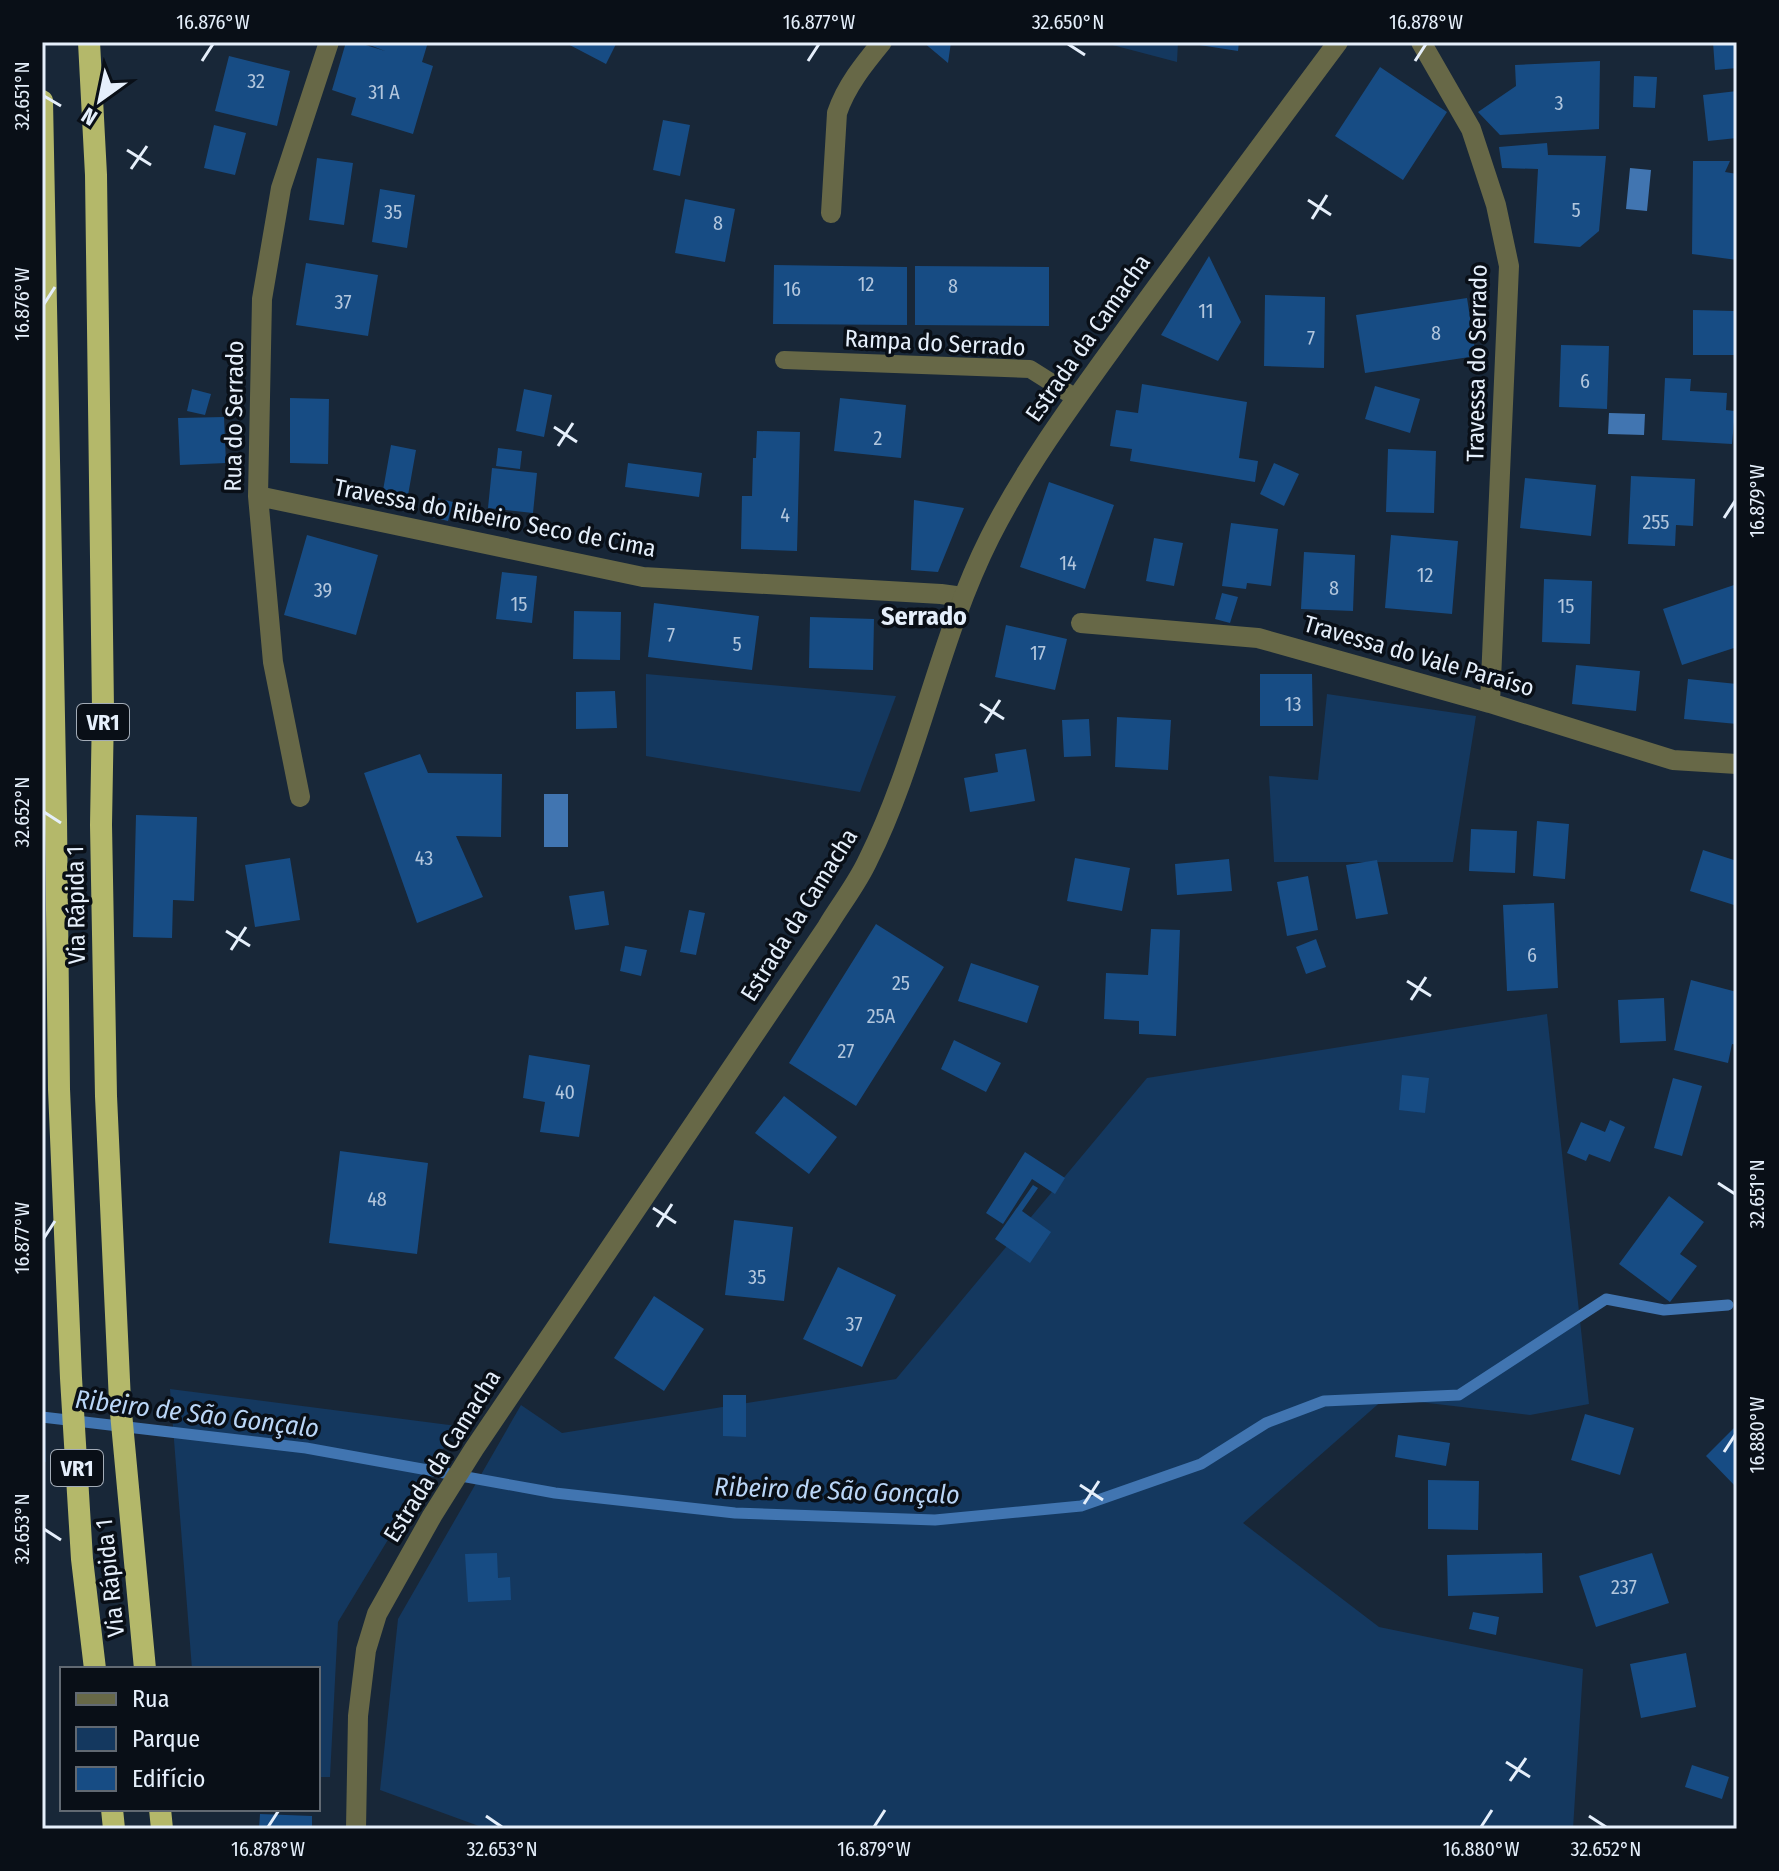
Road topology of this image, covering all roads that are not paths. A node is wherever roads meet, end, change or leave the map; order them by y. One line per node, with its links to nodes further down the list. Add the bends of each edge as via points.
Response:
1 (89, 42): 17 (highway, Via Rápida 1 / VR1, via 96,175 105,1080 120,1402)
2 (329, 42): 10 (street, Rua do Serrado, via 281,188 262,299)
3 (882, 42): 7 (street, via 837,113)
4 (1338, 42): 9 (street, Estrada da Camacha)
5 (1421, 42): 13 (street, Travessa do Serrado, via 1471,129 1509,266)
6 (42, 101): 16 (highway, Via Rápida 1 / VR1, via 59,1089 82,1559)
7 (831, 213)
8 (784, 360): 9 (lane, Rampa do Serrado, via 1030,369)
9 (1076, 398): 11 (street, Estrada da Camacha, via 1024,475)
10 (258, 496): 11 (street, Travessa do Ribeiro Seco de Cima, via 643,577); 15 (street, Rua do Serrado, via 273,662)
11 (963, 597): 18 (street, Estrada da Camacha, via 892,807 868,862 474,1449 377,1614 366,1650 358,1716)
12 (1081, 623): 13 (street, Travessa do Vale Paraíso, via 1258,638)
13 (1490, 703): 14 (street, Travessa do Vale Paraíso, via 1673,760)
14 (1737, 764)
15 (300, 797)
16 (95, 1667)
17 (145, 1667)
18 (356, 1829)

